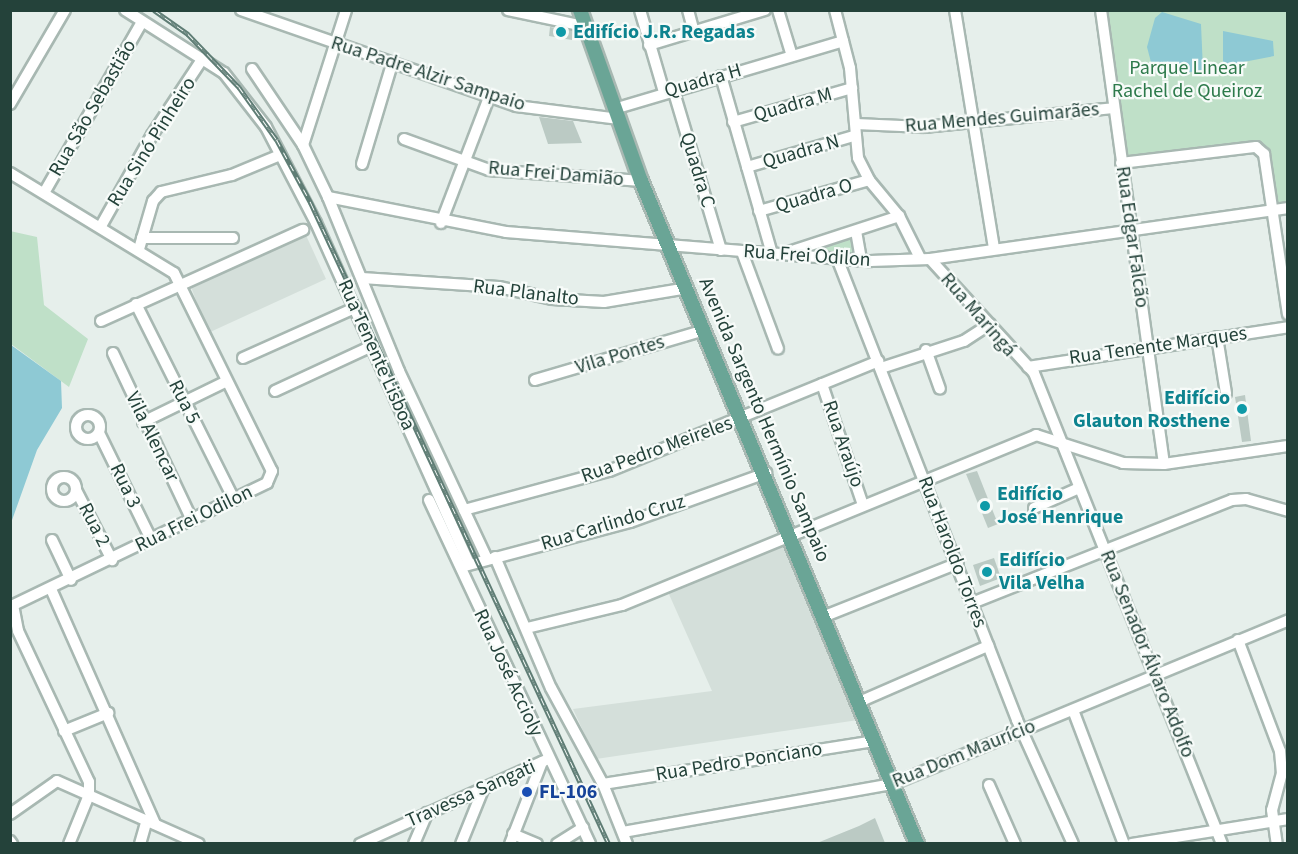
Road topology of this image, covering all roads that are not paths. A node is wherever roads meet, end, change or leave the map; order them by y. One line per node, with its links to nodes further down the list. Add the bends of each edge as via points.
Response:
1 (65, 10): 28 (street)
2 (125, 10): 14 (street)
3 (241, 10): 18 (street, Rua Padre Alzir Sampaio)
4 (346, 10): 18 (street)
5 (508, 10): 15 (street)
6 (580, 10): 15 (main road, Avenida Sargento Hermínio Sampaio)
7 (640, 10): 19 (street, Quadra C)
8 (688, 10): 16 (street)
9 (765, 10): 16 (street)
10 (778, 10): 20 (street)
11 (955, 10): 32 (street)
12 (1101, 10): 29 (street, Rua Edgar Falcão)
13 (838, 11): 17 (street)
14 (142, 22): 21 (street); 45 (street, Rua São Sebastião)
15 (584, 26): 30 (main road, Avenida Sargento Hermínio Sampaio)
16 (694, 32): 19 (street)
17 (843, 41): 20 (street, Quadra H); 25 (street)
18 (334, 43): 22 (street, Rua Padre Alzir Sampaio); 36 (street)
19 (649, 45): 26 (street, Quadra C)
20 (792, 56): 24 (street, Quadra H)
21 (203, 58): 37 (street, Rua Tenente Lisboa, via 232,81); 52 (street, Rua Sinó Pinheiro, via 152,135)
22 (392, 64): 27 (street, Rua Padre Alzir Sampaio); 40 (street)
23 (252, 69): 36 (street, Rua José Accioly)
24 (721, 76): 26 (street, Quadra H); 31 (street, Quadra N)
25 (852, 88): 31 (street, Quadra M); 33 (street)
26 (668, 91): 30 (street, Quadra H); 60 (street, Quadra C)
27 (489, 97): 30 (street, Rua Padre Alzir Sampaio, via 516,106); 38 (street)
28 (10, 104)
29 (1113, 108): 32 (street, Rua Mendes Guimarães); 39 (street, Rua Edgar Falcão)
30 (617, 114): 44 (main road, Avenida Sargento Hermínio Sampaio)
31 (733, 122): 41 (street, Quadra N)
32 (972, 123): 33 (street, Rua Mendes Guimarães); 59 (street)
33 (856, 124): 34 (street)
34 (854, 136): 41 (street, Quadra N); 43 (street, via 858,158)
35 (404, 139): 38 (street, Rua Frei Damião)
36 (303, 145): 46 (street, Rua José Accioly)
37 (275, 151): 57 (street, via 232,175 161,192 153,201); 71 (street, Rua Tenente Lisboa)
38 (464, 162): 44 (street, Rua Frei Damião, via 489,170); 51 (street)
39 (1121, 163): 48 (street, via 1256,147 1263,154); 54 (street, Rua Edgar Falcão)
40 (362, 164)
41 (747, 167): 49 (street, Quadra N)
42 (10, 173): 45 (street, Rua Frei Odilon)
43 (869, 180): 49 (street, Quadra O); 50 (street)
44 (641, 181): 58 (main road, Avenida Sargento Hermínio Sampaio)
45 (44, 194): 52 (street, Rua Frei Odilon)
46 (328, 197): 51 (street, Rua Frei Odilon); 67 (street, Rua José Accioly)
47 (1287, 208): 48 (street, Rua Frei Odilon)
48 (1273, 210): 54 (street, Rua Frei Odilon); 72 (street)
49 (759, 211): 62 (street, Quadra N)
50 (899, 216): 55 (street); 65 (street)
51 (441, 223): 58 (street, Rua Frei Odilon)
52 (101, 226): 57 (street, Rua Frei Odilon)
53 (303, 230): 68 (street)
54 (1132, 230): 59 (street, Rua Frei Odilon); 79 (street, Rua Edgar Falcão)
55 (856, 231): 63 (street); 66 (street)
56 (233, 238): 57 (street)
57 (141, 243): 68 (street, Rua Frei Odilon)
58 (670, 246): 60 (street, Rua Frei Odilon); 69 (main road, Avenida Sargento Hermínio Sampaio)
59 (994, 249): 65 (street, Rua Frei Odilon)
60 (721, 250): 61 (street, Rua Frei Odilon)
61 (742, 252): 62 (street, Rua Frei Odilon); 80 (street)
62 (772, 254): 63 (street, Rua Frei Odilon)
63 (783, 254): 64 (street, Rua Frei Odilon)
64 (837, 258): 66 (street, Rua Frei Odilon); 84 (street, Rua Haroldo Torres)
65 (925, 259): 66 (street, Rua Frei Odilon); 74 (street, Rua Maringá)
66 (861, 261)
67 (362, 278): 69 (street, Rua Planalto, via 499,287 552,298 604,302); 107 (street, Rua José Accioly, via 399,371)
68 (180, 283): 70 (street); 87 (street, Rua Frei Odilon)
69 (688, 288): 76 (main road, Avenida Sargento Hermínio Sampaio)
70 (136, 304): 73 (street); 92 (street, Rua 5)
71 (355, 308): 78 (street, Rua Tenente Lisboa); 83 (street)
72 (1287, 314)
73 (101, 321)
74 (990, 324): 81 (street, Rua Pedro Meireles, via 964,340); 85 (street, Rua Maringá, via 1014,356)
75 (1287, 327): 77 (street, Rua Tenente Marques)
76 (705, 330): 86 (street, Vila Pontes); 93 (main road, Avenida Sargento Hermínio Sampaio)
77 (1217, 337): 79 (street, Rua Tenente Marques); 91 (street)
78 (372, 346): 90 (street); 117 (street, Rua Tenente Lisboa)
79 (1146, 347): 85 (street, Rua Tenente Marques); 98 (street, Rua Edgar Falcão)
80 (778, 349)
81 (926, 350): 84 (street, Rua Pedro Meireles); 89 (street)
82 (113, 353): 94 (street, Vila Alencar)
83 (243, 358)
84 (879, 364): 88 (street, Rua Pedro Meireles); 100 (street, Rua Haroldo Torres)
85 (1028, 367): 96 (street, Rua Senador Álvaro Adolfo)
86 (535, 380)
87 (227, 381): 92 (street); 103 (street, Rua Frei Odilon, via 272,471 267,483)
88 (822, 384): 93 (street, Rua Pedro Meireles); 105 (street, Rua Araújo)
89 (940, 389)
90 (275, 391)
91 (1226, 393)
92 (184, 403): 94 (street); 103 (street, Rua 5)
93 (744, 418): 99 (main road, Avenida Sargento Hermínio Sampaio); 107 (street, Rua Pedro Meireles, via 609,471)
94 (143, 422): 109 (street, Vila Alencar)
95 (99, 433): 111 (street, Rua 3)
96 (1062, 443): 98 (street, via 1110,461); 100 (street, via 1036,435); 101 (street, Rua Senador Álvaro Adolfo)
97 (1287, 446): 98 (street)
98 (1164, 464)
99 (766, 473): 110 (main road, Avenida Sargento Hermínio Sampaio); 114 (street, Rua Carlindo Cruz, via 630,522)
100 (926, 482): 105 (street); 116 (street, Rua Haroldo Torres)
101 (1079, 488): 106 (street); 113 (street, Rua Senador Álvaro Adolfo)
102 (76, 490): 115 (street, Rua 2)
103 (234, 500): 109 (street, Rua Frei Odilon)
104 (429, 500): 117 (street, Rua José Accioly)
105 (863, 505): 110 (street)
106 (1034, 508)
107 (464, 510): 114 (street, Rua José Accioly)
108 (1287, 511): 113 (street, via 1246,499 1232,500)
109 (192, 520): 111 (street, Rua Frei Odilon)
110 (792, 536): 121 (main road, Avenida Sargento Hermínio Sampaio); 123 (street, via 622,605)
111 (151, 539): 115 (street, Rua Frei Odilon)
112 (52, 540): 118 (street)
113 (1107, 550): 120 (street); 126 (street, Rua Senador Álvaro Adolfo)
114 (491, 558): 117 (street, Rua Carlindo Cruz); 123 (street, Rua José Accioly)
115 (112, 560): 118 (street, Rua Frei Odilon)
116 (958, 563): 120 (street, Rua Haroldo Torres); 121 (street)
117 (464, 566): 133 (street, Rua José Accioly)
118 (70, 580): 119 (street, Rua Frei Odilon)
119 (51, 589): 129 (street); 131 (street, Rua Frei Odilon, via 13,604 12,611)
120 (972, 603): 125 (street, Rua Haroldo Torres)
121 (825, 616): 127 (main road, Avenida Sargento Hermínio Sampaio)
122 (1287, 620): 124 (street, Rua Dom Maurício)
123 (527, 628): 134 (street, Rua José Accioly, via 551,688)
124 (1238, 640): 126 (street, Rua Dom Maurício); 143 (street, via 1280,751)
125 (988, 646): 127 (street); 130 (street, Rua Haroldo Torres)
126 (1157, 674): 128 (street, Rua Dom Maurício); 145 (street, Rua Senador Álvaro Adolfo)
127 (859, 702): 132 (main road, Avenida Sargento Hermínio Sampaio)
128 (1073, 710): 130 (street, Rua Dom Maurício); 162 (street)
129 (108, 713): 131 (street); 142 (street)
130 (1023, 730): 135 (street, Rua Dom Maurício); 161 (street, Rua Haroldo Torres)
131 (64, 731): 138 (street, Rua Frei Odilon, via 86,774)
132 (874, 741): 134 (street, Rua Pedro Ponciano); 135 (main road, Avenida Sargento Hermínio Sampaio)
133 (545, 760): 137 (street, Travessa Sangati); 144 (street, Rua José Accioly); 147 (street)
134 (603, 784): 146 (street, Rua José Accioly)
135 (893, 784): 146 (street, Rua Dom Maurício); 159 (main road, Avenida Sargento Hermínio Sampaio)
136 (989, 785): 160 (street)
137 (484, 787): 139 (street, Travessa Sangati); 154 (street)
138 (89, 795): 140 (street, via 57,781); 142 (street); 149 (street)
139 (427, 813): 148 (street, Travessa Sangati); 153 (street)
140 (10, 814)
141 (1287, 819): 143 (street)
142 (151, 822): 150 (street); 151 (street)
143 (1274, 822): 145 (street); 165 (street)
144 (583, 828): 156 (street); 157 (street, Rua José Accioly)
145 (1218, 831): 163 (street); 164 (street, Rua Senador Álvaro Adolfo)
146 (624, 832): 158 (street, Rua José Accioly)
147 (512, 839): 155 (street)
148 (370, 841): 152 (street, Travessa Sangati)
149 (69, 843)
150 (140, 843)
151 (199, 843)
152 (360, 843)
153 (414, 843)
154 (461, 843)
155 (537, 843)
156 (557, 843)
157 (590, 843)
158 (627, 843)
159 (917, 843)
160 (1015, 843)
161 (1073, 843)
162 (1124, 843)
163 (1132, 843)
164 (1222, 843)
165 (1277, 843)

